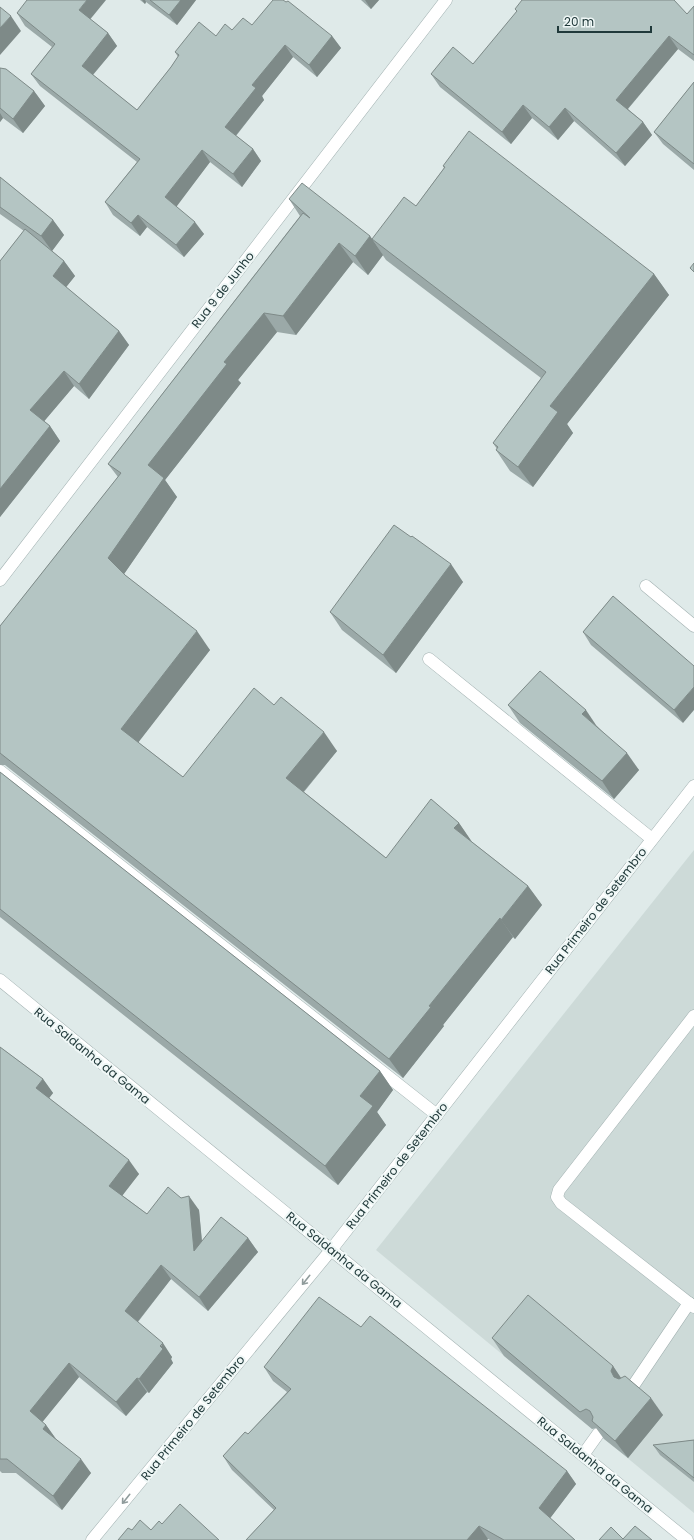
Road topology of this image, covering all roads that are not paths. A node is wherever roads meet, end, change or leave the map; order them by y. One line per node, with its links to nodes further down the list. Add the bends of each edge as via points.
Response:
1 (446, 0): 2 (street, Rua 9 de Junho)
2 (0, 580)
3 (646, 586): 4 (street)
4 (694, 626)
5 (429, 659): 8 (street)
6 (0, 771): 11 (street)
7 (694, 786): 8 (street, Rua Primeiro de Setembro)
8 (652, 840): 11 (street, Rua Primeiro de Setembro)
9 (0, 980): 12 (street, Rua Saldanha da Gama)
10 (694, 1016): 13 (street, via 559,1190 557,1197 561,1203)
11 (437, 1115): 12 (street, Rua Primeiro de Setembro)
12 (331, 1250): 16 (street, Rua Saldanha da Gama); 17 (street, Rua Primeiro de Setembro, one-way to 17)
13 (691, 1305): 14 (street)
14 (631, 1389)
15 (598, 1434): 16 (street)
16 (583, 1455): 18 (street, Rua Saldanha da Gama)
17 (92, 1540)
18 (687, 1540)

